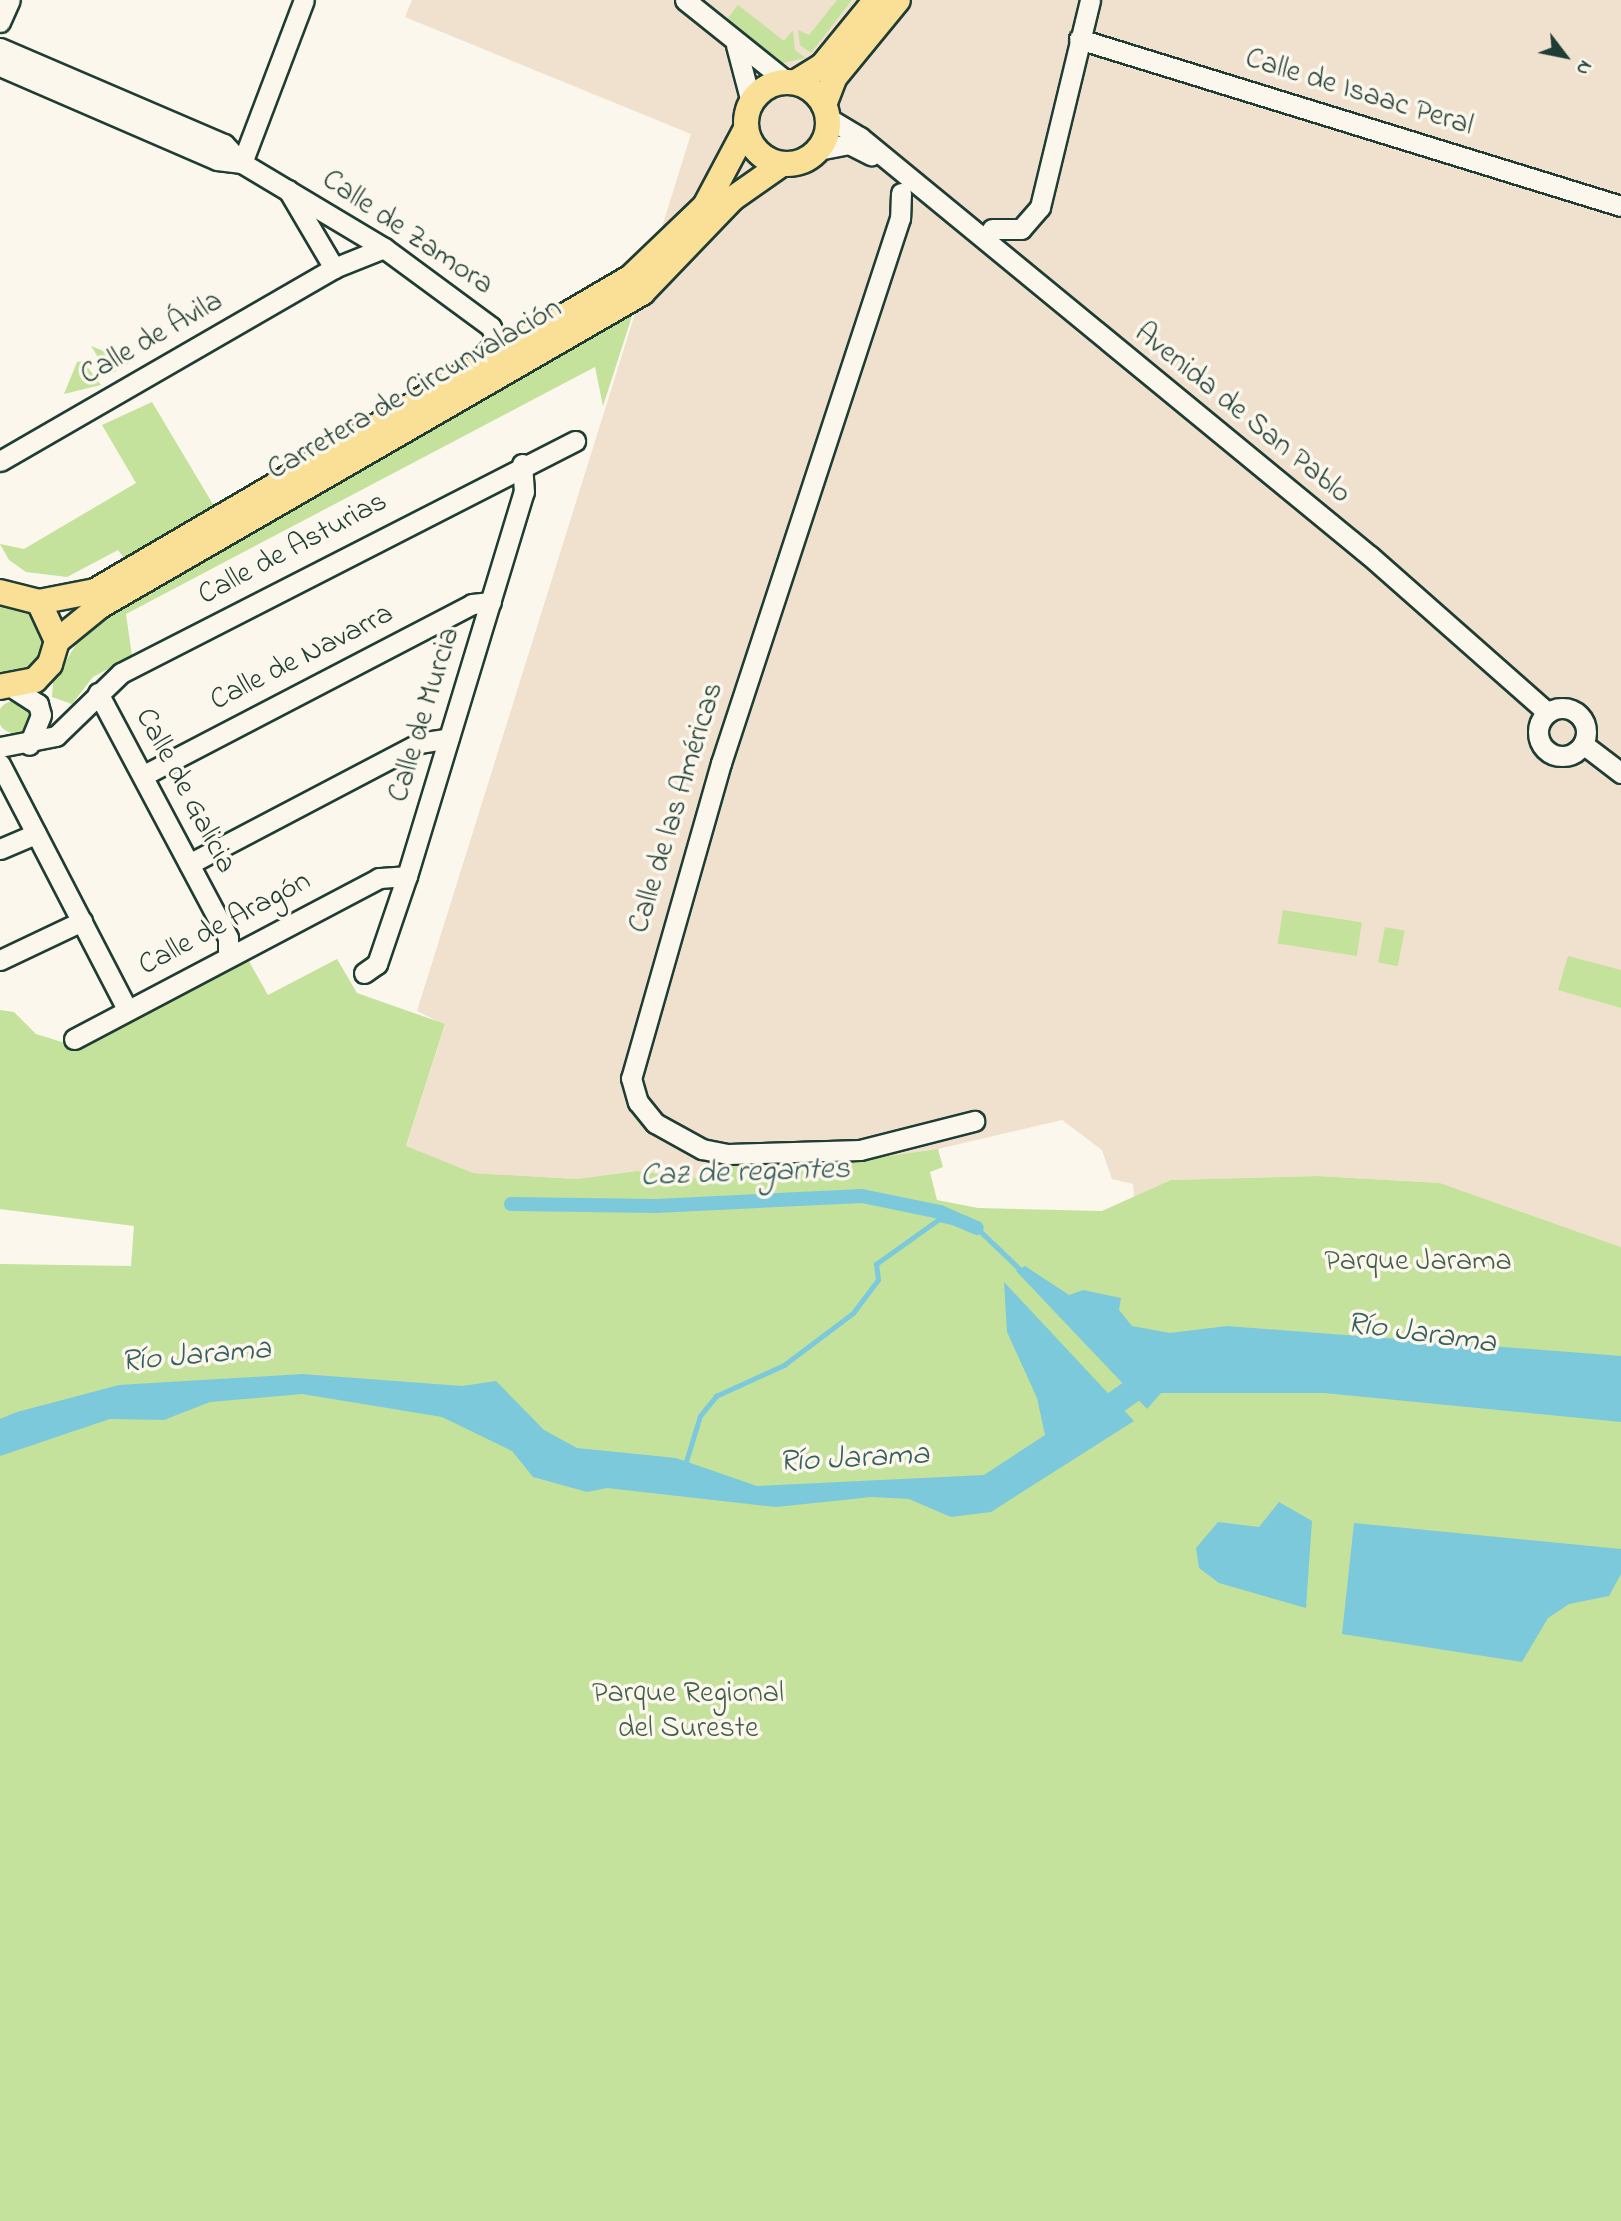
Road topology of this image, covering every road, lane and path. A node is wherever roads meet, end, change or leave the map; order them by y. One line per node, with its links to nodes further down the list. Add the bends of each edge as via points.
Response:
1 (10, 0): 7 (street)
2 (304, 0): 17 (street)
3 (685, 0): 8 (street)
4 (876, 0): 12 (main road, via 822,66)
5 (898, 0): 14 (main road, via 835,77)
6 (1090, 0): 9 (street)
7 (0, 22)
8 (732, 38): 12 (street); 13 (street, via 747,69)
9 (1079, 39): 22 (street, Calle de Isaac Peral); 23 (street, via 1040,207 1021,229)
10 (0, 48): 17 (street, Calle de Zamora, via 223,144)
11 (0, 66): 17 (street, Calle de Zamora, via 217,160)
12 (791, 82): 13 (main road, via 766,87); 14 (main road)
13 (751, 102): 15 (main road)
14 (826, 112): 16 (main road); 19 (street, Avenida de San Pablo)
15 (746, 129): 18 (main road, via 758,153); 27 (main road, Carretera de Circunvalación, via 705,206 631,278)
16 (818, 150): 18 (main road); 19 (street, Avenida de San Pablo, via 849,144)
17 (242, 163): 20 (street, Calle de Zamora)
18 (782, 164): 34 (main road, Carretera de Circunvalación, via 732,199 642,293 100,606)
19 (893, 168): 38 (street, Avenida de San Pablo, via 1370,556)
20 (288, 189): 24 (street, Calle de Zamora); 26 (street)
21 (901, 193): 57 (street, Calle de las Américas, via 900,218 720,764 631,1078 638,1102 655,1123 702,1149 728,1154 860,1150)
22 (1621, 206)
23 (992, 229)
24 (360, 233): 25 (street, Calle de Zamora); 26 (street, Calle de Ávila)
25 (384, 248): 26 (street, Calle de Ávila); 27 (street, Calle de Zamora, via 491,327 496,341)
26 (334, 268): 29 (street, Calle de Ávila)
27 (471, 370): 32 (main road, Carretera de Circunvalación, via 95,591)
28 (575, 441): 30 (street, Calle de Asturias)
29 (0, 461)
30 (522, 464): 33 (street, Calle de Murcia, via 524,492); 37 (street, Calle de Asturias, via 121,673)
31 (5, 588): 32 (main road)
32 (40, 602): 34 (main road)
33 (491, 602): 40 (street, Calle de Murcia); 46 (street, Calle de Navarra, via 472,604)
34 (57, 641): 35 (main road)
35 (43, 673): 36 (main road); 39 (street, via 45,706 61,715)
36 (7, 688): 42 (street, via 37,704 41,715)
37 (98, 693): 39 (street, Calle de Asturias); 46 (street, Calle de Galicia)
38 (1547, 712): 41 (street, via 1559,707 1577,715 1586,729); 41 (street, via 1537,727 1548,751 1564,756)
39 (81, 714): 42 (street, Calle de Asturias, via 56,736)
40 (449, 738): 49 (street, via 419,743); 50 (street, Calle de Murcia)
41 (1583, 744): 45 (street)
42 (29, 745): 43 (street)
43 (0, 747)
44 (0, 764): 47 (street)
45 (1621, 774)
46 (144, 775): 49 (street, Calle de Galicia)
47 (36, 834): 48 (street); 51 (street)
48 (0, 849)
49 (189, 864): 52 (street, Calle de Galicia, via 228,938)
50 (407, 876): 52 (street, Calle de Aragón, via 379,877); 54 (street, Calle de Murcia, via 377,964)
51 (82, 921): 53 (street); 55 (street)
52 (228, 955): 55 (street, Calle de Aragón)
53 (0, 960)
54 (364, 973)
55 (127, 1009): 56 (street, Calle de Aragón)
56 (74, 1038)
57 (974, 1121)

